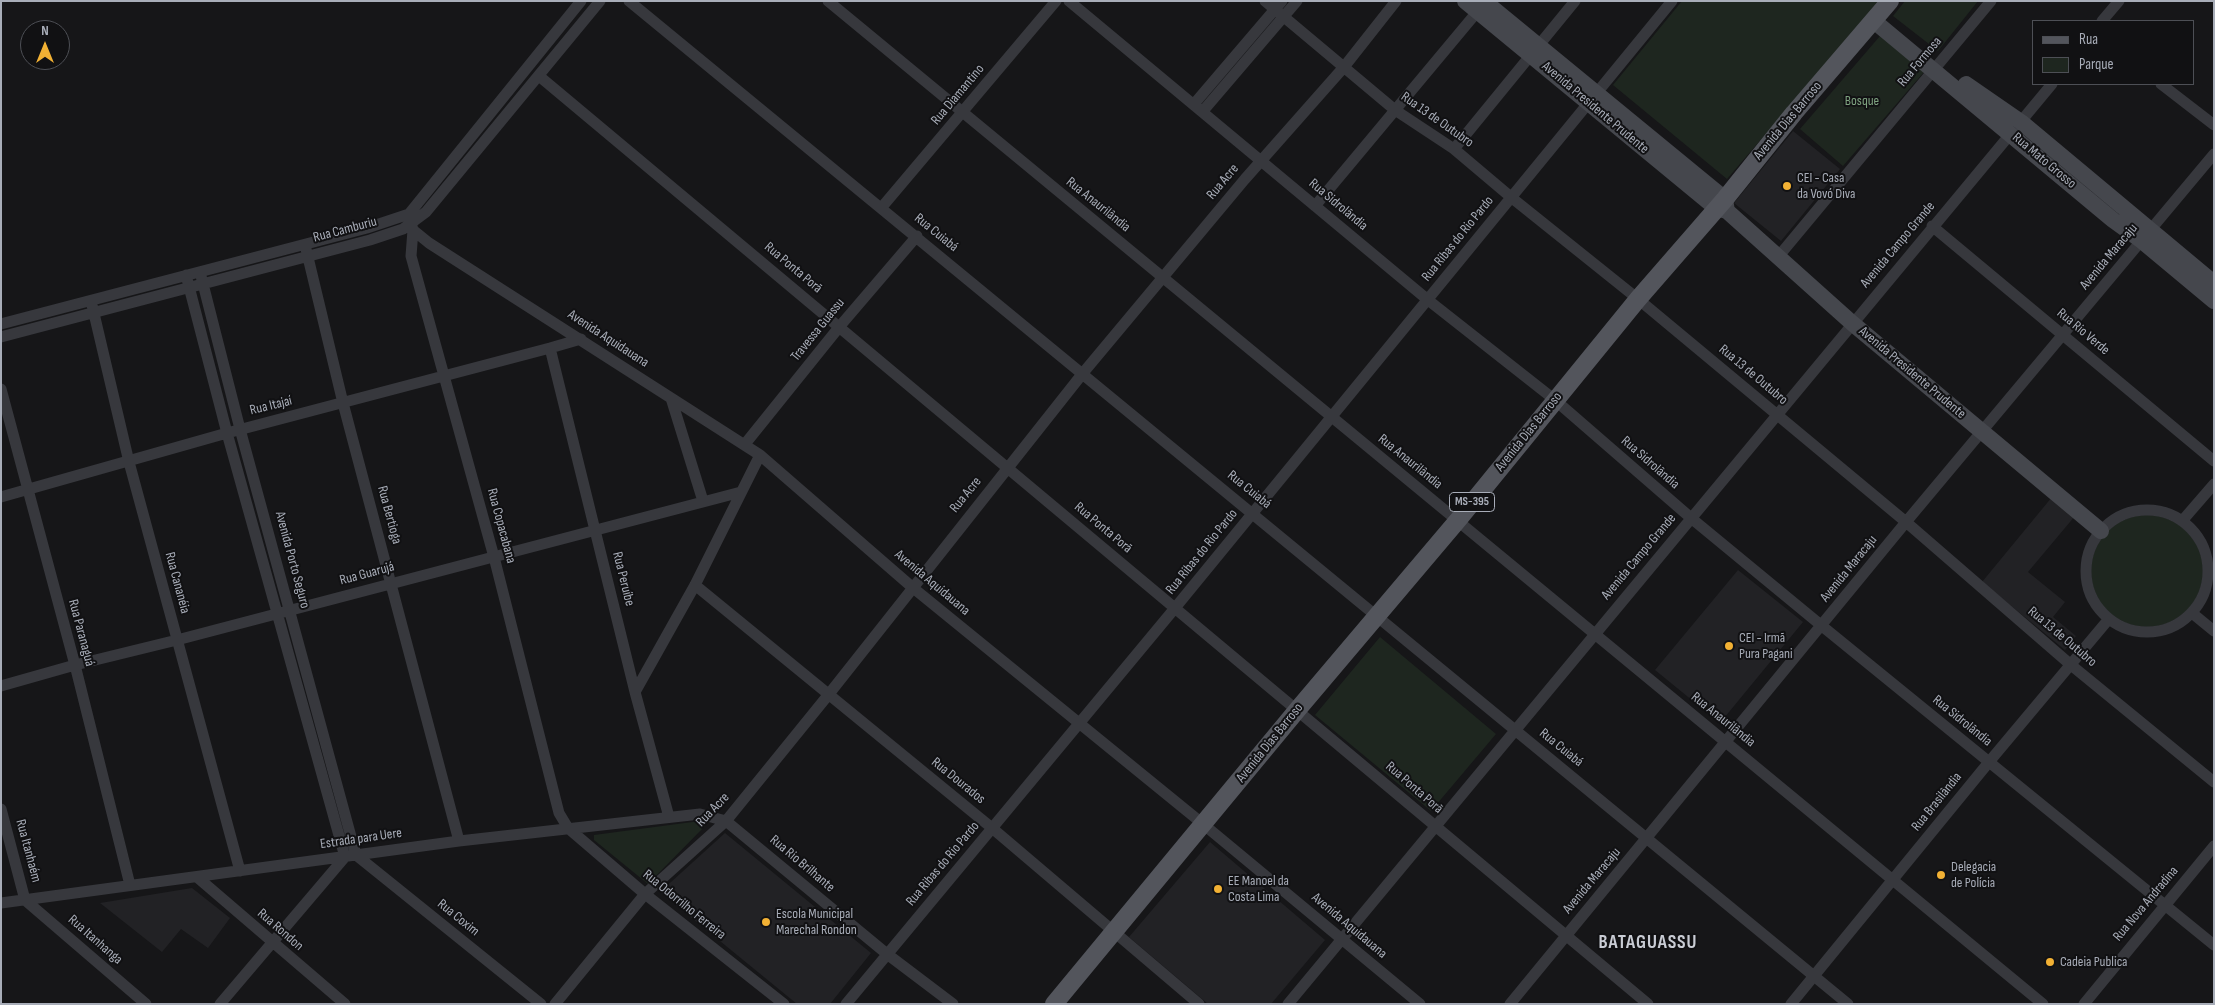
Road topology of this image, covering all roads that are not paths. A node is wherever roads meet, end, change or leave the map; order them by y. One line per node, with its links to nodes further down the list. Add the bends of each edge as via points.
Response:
1 (581, 1): 31 (street)
2 (600, 1): 22 (street, Rua Camburiu)
3 (629, 1): 39 (street, Rua Cuiabá)
4 (828, 1): 28 (street, Rua Anaurilândia)
5 (1056, 1): 28 (street, Rua Diamantino)
6 (1069, 1): 26 (street, Rua Sidrolândia)
7 (1265, 1): 16 (street, Rua 13 de Outubro)
8 (1297, 1): 16 (street)
9 (1396, 1): 20 (street, Rua Acre)
10 (1575, 1): 19 (street)
11 (1672, 1): 25 (street, Rua Ribas do Rio Pardo)
12 (1890, 1): 17 (main road, Avenida Dias Barroso / MS-395)
13 (1991, 1): 21 (street, Rua Formosa)
14 (2119, 1): 18 (street)
15 (1480, 4): 19 (street, Avenida Presidente Prudente); 27 (street)
16 (1280, 9): 20 (street, Rua 13 de Outubro); 26 (street)
17 (1876, 18): 21 (street, Rua Mato Grosso); 38 (main road, Avenida Dias Barroso / MS-395, via 1794,113)
18 (2103, 20)
19 (1535, 51): 25 (street, Avenida Presidente Prudente); 32 (street)
20 (1344, 67): 27 (street, Rua 13 de Outubro); 35 (street, Rua Acre)
21 (1935, 67): 30 (street, Rua Mato Grosso); 45 (street, Rua Formosa)
22 (539, 76): 33 (street, Rua Camburiu); 58 (street, Rua Ponta Porã)
23 (2051, 85): 30 (street, Avenida Campo Grande)
24 (2161, 85): 29 (street)
25 (1593, 99): 36 (street, Rua Ribas do Rio Pardo); 38 (street, Avenida Presidente Prudente)
26 (1198, 108): 35 (street, Rua Sidrolândia)
27 (1396, 110): 32 (street, Rua 13 de Outubro); 37 (street)
28 (962, 112): 39 (street, Rua Diamantino); 48 (street, Rua Anaurilândia)
29 (2214, 125)
30 (2016, 128): 41 (street, Avenida Campo Grande); 43 (street, Rua Mato Grosso, via 2113,220)
31 (466, 143): 33 (street); 40 (street)
32 (1454, 149): 36 (street, Rua 13 de Outubro)
33 (476, 151): 40 (street, Rua Camburiu, via 426,212)
34 (2214, 154): 43 (street, Avenida Maracaju)
35 (1262, 161): 37 (street, Rua Sidrolândia); 48 (street, Rua Acre)
36 (1512, 198): 52 (street, Rua 13 de Outubro); 53 (street, Rua Ribas do Rio Pardo)
37 (1315, 206): 53 (street, Rua Sidrolândia)
38 (1723, 206): 45 (street, Avenida Presidente Prudente); 52 (main road, Avenida Dias Barroso / MS-395)
39 (882, 207): 42 (street, Rua Cuiabá)
40 (411, 223): 44 (street, Rua Camburiu, via 370,240); 61 (street, Avenida Aquidauana, via 429,243); 64 (street, Rua Copacabana, via 411,256)
41 (1932, 226): 56 (street, Avenida Campo Grande); 59 (street, Rua Rio Verde)
42 (917, 236): 58 (street, Travessa Guassu); 63 (street, Rua Cuiabá)
43 (2147, 236): 49 (street, Rua Mato Grosso); 54 (street, Rua Mato Grosso); 59 (street, Avenida Maracaju)
44 (306, 250): 46 (street, Rua Camburiu); 50 (street, Rua Camburiu); 68 (street, Rua Bertioga)
45 (1778, 257): 56 (street, Avenida Presidente Prudente)
46 (200, 272): 47 (street, Rua Camburiu); 50 (street, Avenida Porto Seguro)
47 (186, 276): 51 (street, Avenida Porto Seguro); 55 (street, Rua Camburiu)
48 (1163, 278): 63 (street, Rua Acre); 70 (street, Rua Anaurilândia)
49 (2214, 283)
50 (203, 284): 51 (street, Rua Camburiu); 71 (street, Avenida Porto Seguro)
51 (190, 288): 55 (street, Rua Camburiu); 72 (street, Avenida Porto Seguro)
52 (1638, 299): 67 (main road, Avenida Dias Barroso / MS-395); 69 (street, Rua 13 de Outubro)
53 (1428, 300): 67 (street, Rua Sidrolândia); 70 (street, Rua Ribas do Rio Pardo)
54 (2214, 301)
55 (92, 306): 57 (street, Rua Camburiu); 60 (street, Rua Camburiu); 77 (street, Rua Cananéia)
56 (1852, 323): 69 (street, Avenida Campo Grande); 73 (street, Avenida Presidente Prudente)
57 (1, 324)
58 (840, 326): 74 (street, Travessa Guassu); 78 (street, Rua Ponta Porã)
59 (2063, 335): 73 (street, Avenida Maracaju); 76 (street, Rua Rio Verde)
60 (1, 336)
61 (581, 338): 62 (street, Rua Itajaí); 66 (street, Avenida Aquidauana)
62 (550, 348): 64 (street, Rua Itajaí); 89 (street, Rua Peruíbe)
63 (1082, 373): 78 (street, Rua Acre); 84 (street, Rua Cuiabá)
64 (445, 375): 68 (street, Rua Itajaí); 91 (street, Rua Copacabana)
65 (1, 389): 80 (street, Rua Paranaguá)
66 (670, 398): 74 (street, Avenida Aquidauana); 83 (street)
67 (1555, 400): 85 (street, Rua Sidrolândia); 86 (main road, Avenida Dias Barroso / MS-395)
68 (342, 403): 71 (street, Rua Itajaí); 92 (street, Rua Bertioga)
69 (1776, 414): 85 (street, Avenida Campo Grande); 88 (street, Rua 13 de Outubro)
70 (1332, 417): 84 (street, Rua Ribas do Rio Pardo); 86 (street, Rua Anaurilândia)
71 (240, 429): 72 (street, Rua Itajaí); 96 (street, Avenida Porto Seguro)
72 (227, 432): 77 (street, Rua Itajaí); 97 (street, Avenida Porto Seguro)
73 (1982, 432): 88 (street, Avenida Maracaju); 90 (street, Avenida Presidente Prudente)
74 (745, 444): 75 (street, Avenida Aquidauana)
75 (760, 455): 81 (street); 94 (street, Avenida Aquidauana)
76 (2214, 461)
77 (129, 462): 80 (street, Rua Itajaí); 104 (street, Rua Cananéia)
78 (1008, 467): 94 (street, Rua Acre); 95 (street, Rua Ponta Porã)
79 (2214, 484): 87 (street)
80 (27, 491): 82 (street, Rua Itajaí); 105 (street, Rua Paranaguá)
81 (741, 492): 83 (street, Rua Guarujá); 93 (street)
82 (1, 498)
83 (703, 501): 89 (street, Rua Guarujá)
84 (1253, 513): 95 (street, Rua Ribas do Rio Pardo); 99 (street, Rua Cuiabá)
85 (1691, 518): 101 (street, Rua Sidrolândia); 103 (street, Avenida Campo Grande)
86 (1458, 520): 99 (main road, Avenida Dias Barroso / MS-395); 103 (street, Rua Anaurilândia)
87 (2182, 521): 90 (street, via 2166,513 2143,510 2119,517); 98 (street, via 2196,534 2206,556 2208,578 2202,599)
88 (1906, 522): 101 (street, Avenida Maracaju); 106 (street, Rua 13 de Outubro)
89 (595, 529): 91 (street, Rua Guarujá); 108 (street, Rua Peruíbe)
90 (2101, 531): 100 (street, via 2091,545 2086,567 2088,590)
91 (494, 557): 92 (street, Rua Guarujá); 121 (street, Rua Copacabana, via 559,813)
92 (391, 583): 96 (street, Rua Guarujá); 124 (street, Rua Bertioga)
93 (695, 585): 108 (street); 109 (street, Rua Dourados)
94 (912, 587): 109 (street, Rua Acre); 111 (street, Avenida Aquidauana)
95 (1175, 608): 110 (street, Rua Ponta Porã); 111 (street, Rua Ribas do Rio Pardo)
96 (290, 609): 97 (street, Rua Guarujá); 126 (street, Avenida Porto Seguro)
97 (278, 612): 104 (street, Rua Guarujá); 126 (street, Avenida Porto Seguro)
98 (2192, 613): 100 (street, via 2182,622 2164,630 2143,632 2122,628); 102 (street)
99 (1378, 615): 110 (main road, Avenida Dias Barroso / MS-395); 112 (street, Rua Cuiabá)
100 (2108, 620): 106 (street, Rua Brasilândia)
101 (1822, 626): 113 (street, Avenida Maracaju); 114 (street, Rua Sidrolândia)
102 (2214, 631)
103 (1595, 634): 112 (street, Avenida Campo Grande); 113 (street, Rua Anaurilândia)
104 (176, 640): 105 (street, Rua Guarujá); 127 (street, Rua Cananéia)
105 (75, 665): 107 (street, Rua Guarujá); 130 (street, Rua Paranaguá)
106 (2071, 665): 114 (street, Rua Brasilândia); 115 (street, Rua 13 de Outubro)
107 (1, 686)
108 (635, 692): 117 (street, Rua Peruíbe)
109 (829, 694): 118 (street, Rua Acre); 122 (street, Rua Dourados)
110 (1298, 709): 119 (main road, Avenida Dias Barroso / MS-395); 120 (street, Rua Ponta Porã)
111 (1079, 724): 119 (street, Avenida Aquidauana); 122 (street, Rua Ribas do Rio Pardo)
112 (1516, 730): 120 (street, Avenida Campo Grande); 123 (street, Rua Cuiabá)
113 (1726, 742): 123 (street, Avenida Maracaju); 129 (street, Rua Anaurilândia)
114 (1989, 762): 129 (street, Rua Brasilândia); 134 (street, Rua Sidrolândia)
115 (2214, 782)
116 (1, 810): 132 (street, Rua Itanhaém)
117 (669, 817): 118 (street, Estrada para Uere, via 700,814); 121 (street, Estrada para Uere)
118 (726, 821): 131 (street, Rua Acre); 140 (street, Rua Rio Brilhante)
119 (1204, 824): 135 (main road, Avenida Dias Barroso / MS-395); 137 (street, Avenida Aquidauana)
120 (1436, 827): 136 (street, Rua Ponta Porã); 137 (street, Avenida Campo Grande)
121 (568, 828): 124 (street, Estrada para Uere); 131 (street, Rua Odorrilho Ferreira)
122 (992, 828): 135 (street, Rua Dourados); 140 (street, Rua Ribas do Rio Pardo)
123 (1647, 838): 136 (street, Avenida Maracaju); 141 (street, Rua Cuiabá)
124 (459, 840): 126 (street, Estrada para Uere)
125 (2214, 846): 134 (street, Rua Nova Andradina)
126 (350, 856): 127 (street, Estrada para Uere); 138 (street); 145 (street, Rua Coxim)
127 (240, 871): 128 (street, Estrada para Uere)
128 (196, 877): 130 (street, Estrada para Uere); 138 (street, Rua Rondon)
129 (1893, 880): 141 (street, Rua Brasilândia); 158 (street, Rua Anaurilândia)
130 (130, 885): 132 (street, Estrada para Uere)
131 (645, 894): 146 (street, Rua Acre); 147 (street, Rua Odorrilho Ferreira)
132 (25, 900): 133 (street, Estrada para Uere); 142 (street, Rua Itanhanga)
133 (1, 903)
134 (2164, 904): 139 (street, Rua Sidrolândia); 159 (street, Rua Nova Andradina)
135 (1114, 932): 150 (main road, Avenida Dias Barroso / MS-395); 151 (street, Rua Dourados)
136 (1566, 936): 154 (street, Avenida Maracaju); 155 (street, Rua Ponta Porã)
137 (1342, 940): 152 (street, Avenida Campo Grande); 153 (street, Avenida Aquidauana)
138 (271, 942): 143 (street); 144 (street, Rua Rondon)
139 (2214, 945)
140 (888, 954): 148 (street, Rua Ribas do Rio Pardo); 149 (street, Rua Rio Brilhante)
141 (1814, 976): 156 (street, Rua Brasilândia); 157 (street, Rua Cuiabá)
142 (146, 1004)
143 (220, 1004)
144 (345, 1004)
145 (541, 1004)
146 (555, 1004)
147 (784, 1004)
148 (846, 1004)
149 (953, 1004)
150 (1054, 1004)
151 (1199, 1004)
152 (1288, 1004)
153 (1420, 1004)
154 (1510, 1004)
155 (1648, 1004)
156 (1790, 1004)
157 (1848, 1004)
158 (2043, 1004)
159 (2084, 1004)

